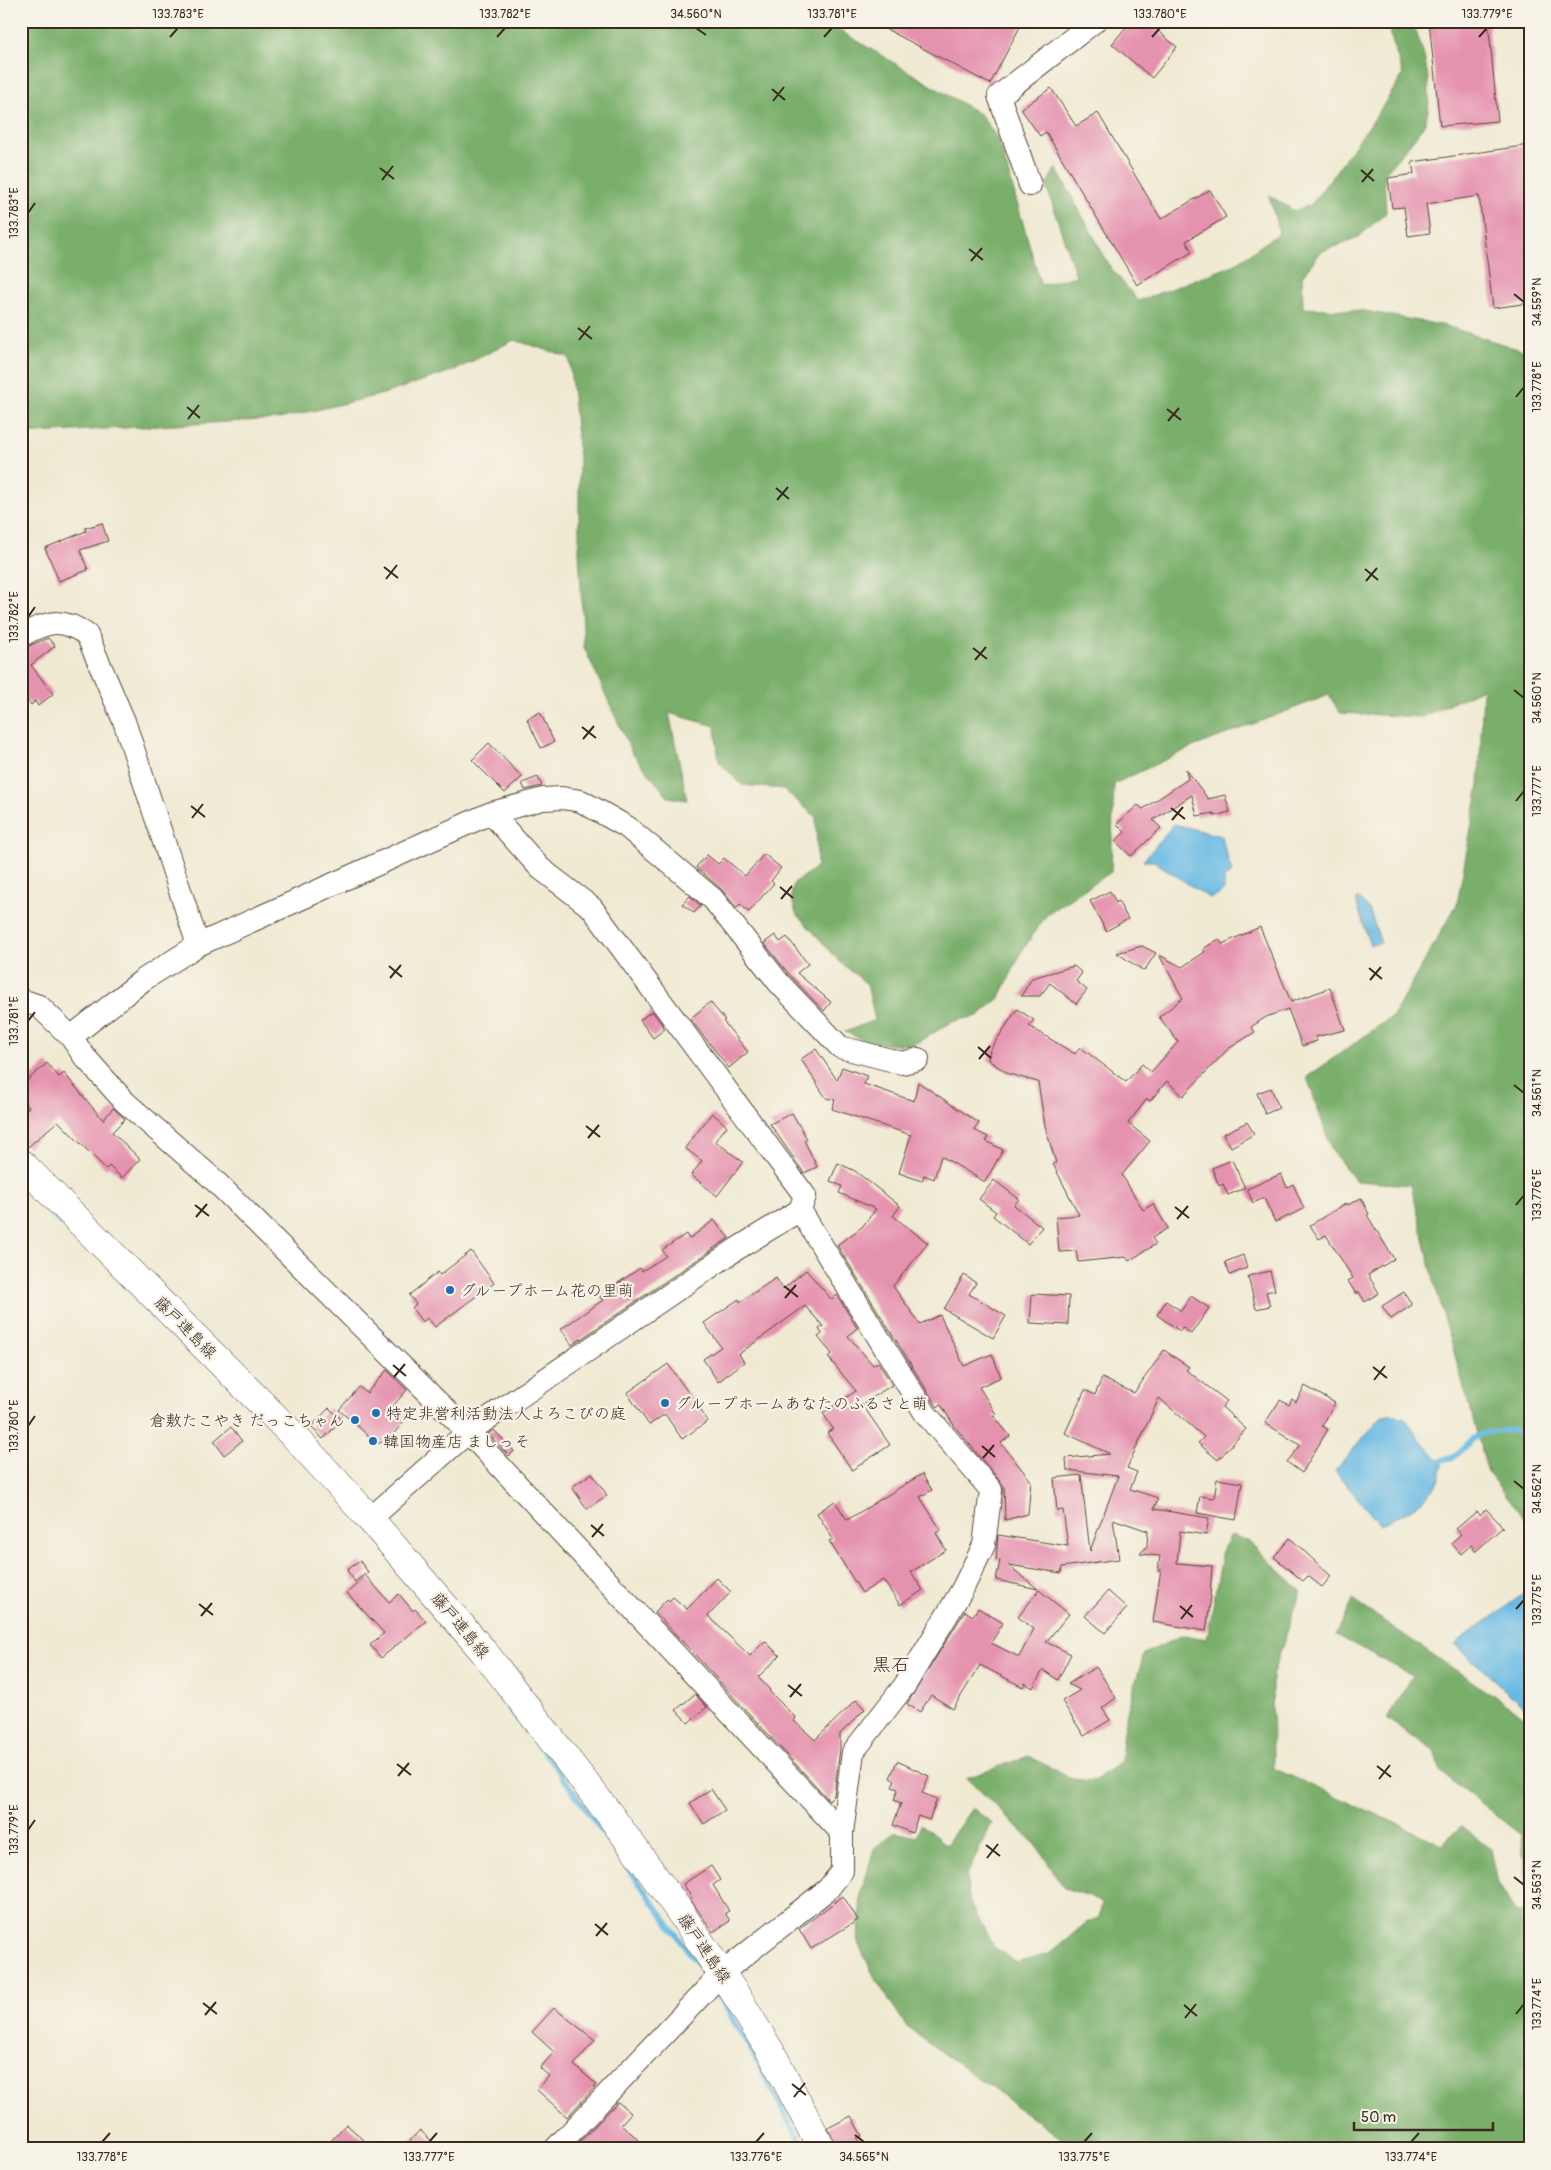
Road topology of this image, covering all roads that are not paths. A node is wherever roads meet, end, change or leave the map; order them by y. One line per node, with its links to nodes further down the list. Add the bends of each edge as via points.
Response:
1 (1095, 21): 2 (street, via 999,96)
2 (1030, 185)
3 (21, 636): 5 (street, via 35,628 65,622 88,635 124,721)
4 (491, 813): 5 (street); 8 (street, via 543,799 562,798 581,802 627,827 713,899 779,983 840,1047 902,1063); 10 (street, via 540,868 592,908 805,1196)
5 (198, 945): 7 (street, via 143,980)
6 (21, 1000): 7 (street, via 39,1006)
7 (71, 1037): 11 (street, via 125,1102 227,1192)
8 (918, 1059)
9 (21, 1163): 12 (main road, 藤戸連島線, via 295,1437)
10 (800, 1210): 11 (street, via 735,1250); 13 (street, via 926,1413 991,1490 984,1545 962,1590 905,1685 853,1752)
11 (468, 1432): 12 (street); 13 (street)
12 (370, 1519): 14 (main road, 藤戸連島線, via 478,1645 564,1754 653,1872)
13 (842, 1833): 14 (street, via 842,1872 828,1889)
14 (722, 1973): 15 (street); 16 (main road, 藤戸連島線, via 772,2054)
15 (555, 2149)
16 (822, 2149)

